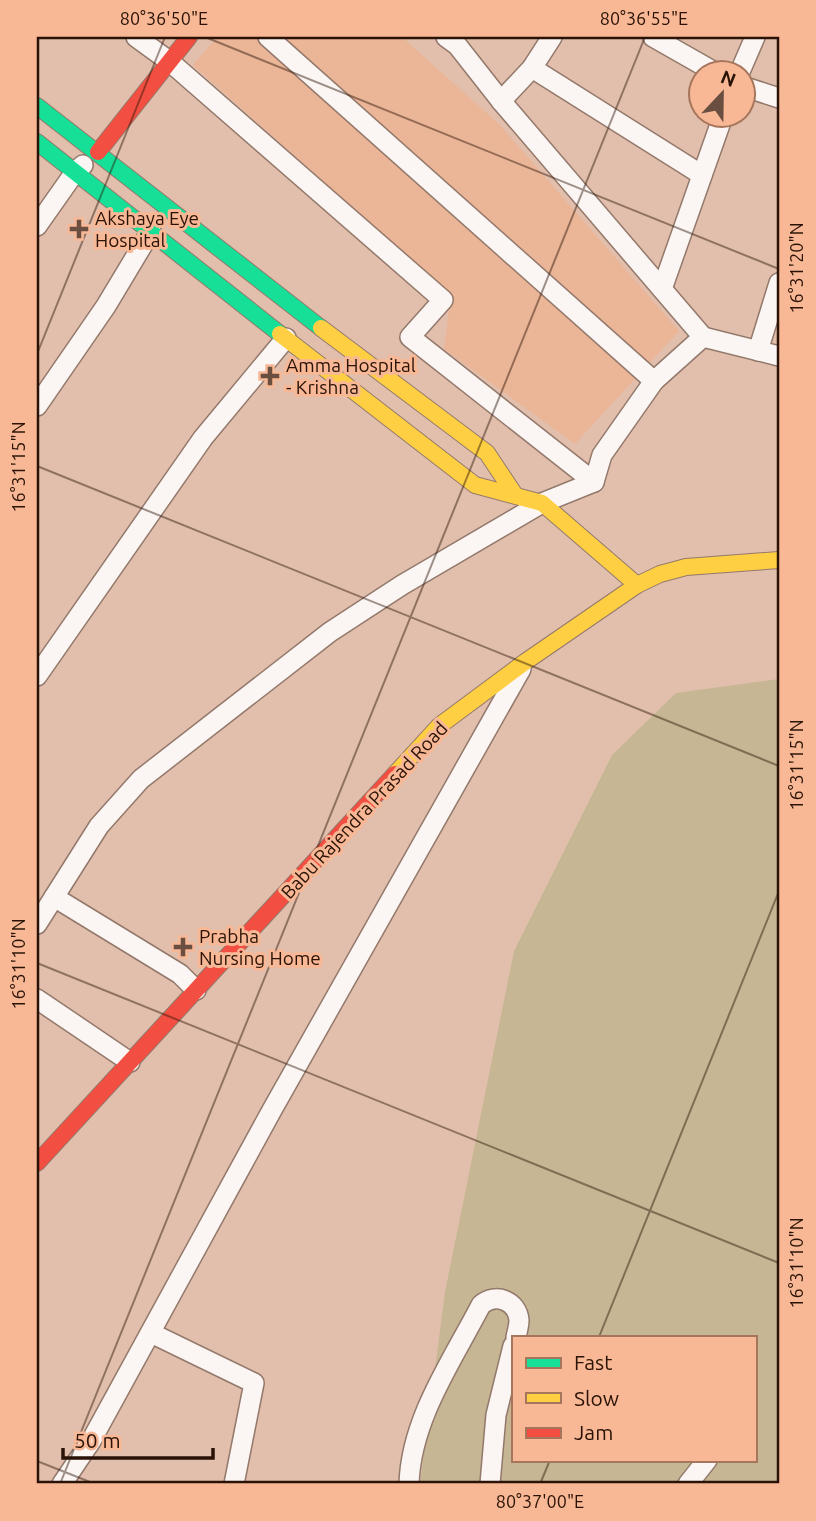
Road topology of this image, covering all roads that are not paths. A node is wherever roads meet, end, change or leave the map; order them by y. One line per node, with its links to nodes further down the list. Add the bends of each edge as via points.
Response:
1 (136, 37): 10 (street)
2 (189, 37): 10 (street)
3 (268, 37): 29 (street)
4 (446, 37): 14 (street)
5 (552, 37): 11 (street)
6 (653, 37): 8 (street)
7 (755, 37): 9 (street)
8 (693, 60)
9 (745, 60)
10 (169, 61): 18 (street); 31 (street, via 443,300 410,337)
11 (532, 68): 14 (street); 20 (street)
12 (756, 90): 13 (street)
13 (779, 98)
14 (501, 101): 24 (street)
15 (37, 106): 18 (street)
16 (718, 130): 20 (street)
17 (37, 142): 19 (street)
18 (98, 152): 19 (street); 32 (street, via 288,304 487,453)
19 (75, 172): 21 (street); 22 (street)
20 (702, 175): 24 (street)
21 (37, 226)
22 (150, 231): 26 (street); 30 (street)
23 (779, 283): 27 (street)
24 (662, 289): 25 (street)
25 (703, 337): 27 (street); 29 (street)
26 (286, 338): 32 (street, via 460,475 475,485); 37 (street, via 203,438)
27 (758, 351): 28 (street)
28 (779, 356)
29 (654, 381): 31 (street, via 602,455)
30 (37, 407)
31 (594, 482): 33 (street)
32 (515, 495): 33 (street)
33 (542, 503): 35 (street); 38 (street, via 330,632 141,779 99,826)
34 (779, 560): 35 (street, Babu Rajendra Prasad Road, via 686,568)
35 (637, 585): 36 (street, Babu Rajendra Prasad Road)
36 (525, 662): 40 (street, Babu Rajendra Prasad Road, via 439,726); 44 (street)
37 (37, 676)
38 (54, 897): 39 (street); 40 (street, via 180,974)
39 (37, 924)
40 (196, 990): 42 (street, Babu Rajendra Prasad Road)
41 (37, 999): 42 (street)
42 (130, 1062): 43 (street, Babu Rajendra Prasad Road)
43 (37, 1163)
44 (150, 1333): 48 (street); 49 (street, via 254,1383)
45 (516, 1336): 50 (street, via 515,1308 496,1297 488,1298 416,1435)
46 (512, 1350): 51 (street, via 496,1415)
47 (705, 1462): 52 (street)
48 (62, 1484)
49 (234, 1484)
50 (409, 1484)
51 (490, 1484)
52 (688, 1484)

